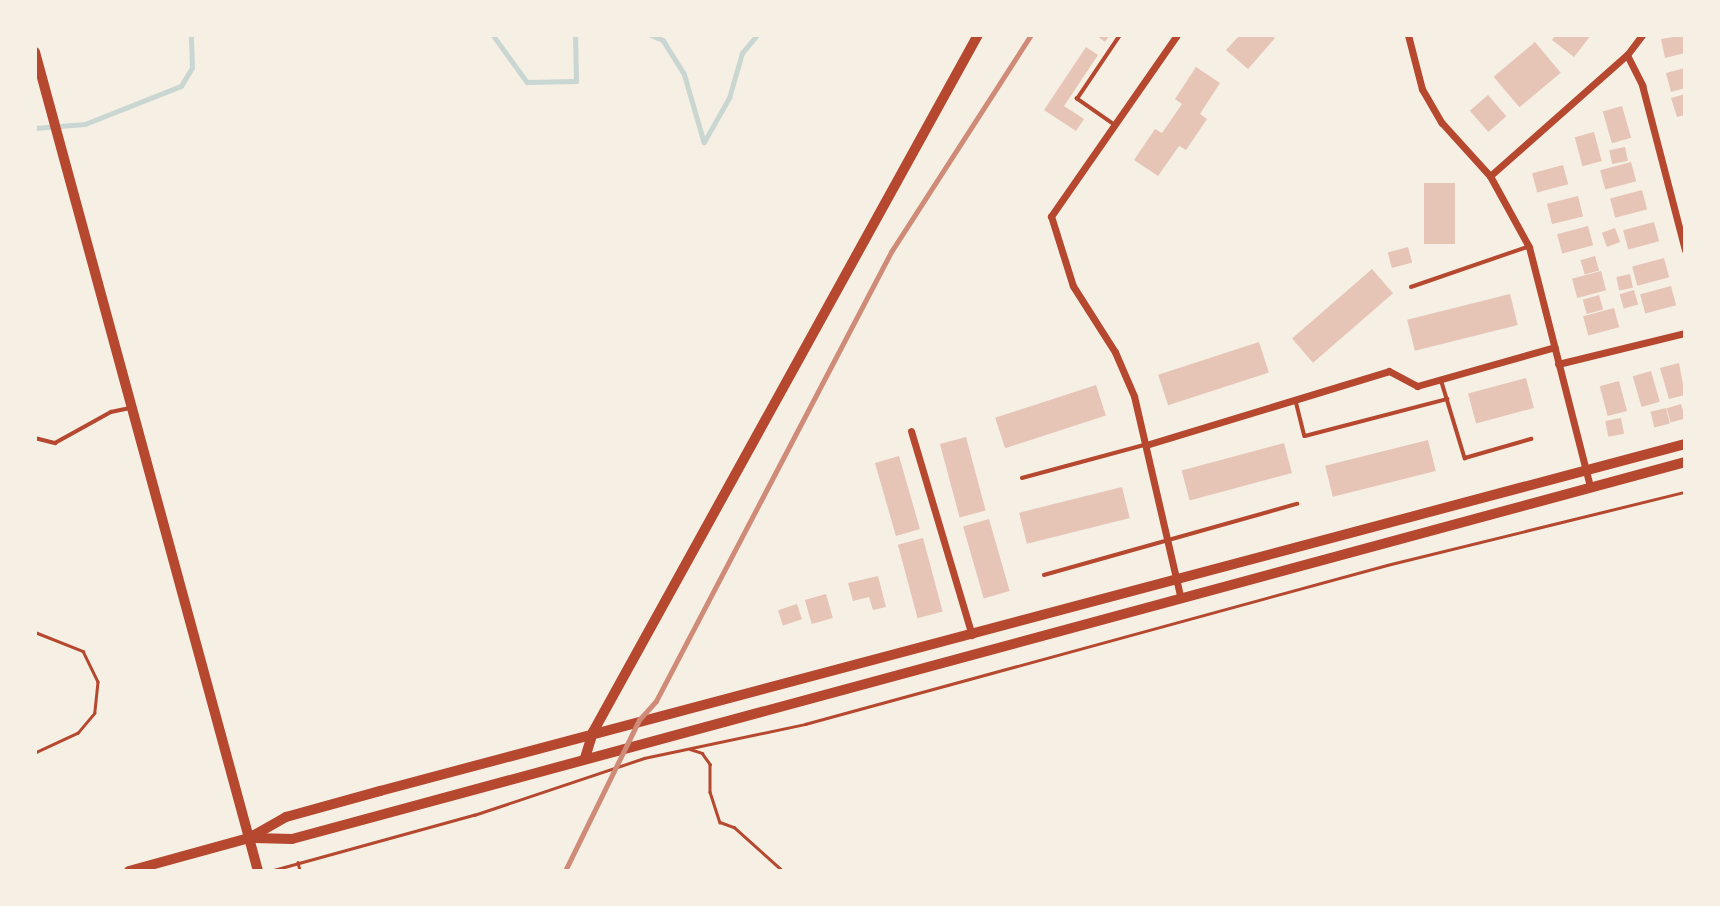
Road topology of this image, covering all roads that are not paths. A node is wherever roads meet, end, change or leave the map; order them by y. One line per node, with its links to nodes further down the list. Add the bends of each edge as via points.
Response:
1 (978, 35): 35 (street)
2 (1120, 35): 8 (lane, via 1077,99)
3 (1177, 35): 8 (street)
4 (1408, 35): 9 (street, via 1422,89 1442,123)
5 (1642, 35): 7 (street)
6 (35, 51): 19 (street)
7 (1627, 55): 9 (street); 11 (street, via 1642,85)
8 (1114, 125): 24 (street, via 1051,216 1073,286 1125,373)
9 (1490, 176): 10 (street)
10 (1529, 247): 12 (lane); 14 (street)
11 (1685, 250)
12 (1411, 286)
13 (1685, 333): 15 (street)
14 (1555, 347): 15 (street); 16 (street)
15 (1558, 364): 26 (street)
16 (1441, 379): 17 (street, via 1417,386 1389,371); 18 (lane)
17 (1295, 396): 18 (lane, via 1305,436); 24 (street)
18 (1447, 399): 22 (lane, via 1465,458)
19 (132, 408): 21 (lane, via 111,412 55,443); 37 (street)
20 (911, 431): 34 (street)
21 (35, 438)
22 (1531, 439)
23 (1685, 443): 26 (main road)
24 (1146, 445): 27 (lane, via 1127,446); 30 (street)
25 (1685, 462): 28 (main road)
26 (1586, 471): 28 (street); 32 (main road)
27 (1022, 478)
28 (1590, 487): 33 (main road)
29 (1297, 504): 30 (lane)
30 (1165, 541): 31 (lane); 32 (street)
31 (1044, 575)
32 (1177, 582): 33 (street); 34 (main road)
33 (1181, 599): 36 (main road)
34 (972, 635): 35 (main road)
35 (593, 732): 36 (street); 37 (main road, via 286,817)
36 (585, 758): 37 (main road, via 292,839)
37 (249, 838): 38 (main road); 39 (street)
38 (129, 871)
39 (258, 871)

